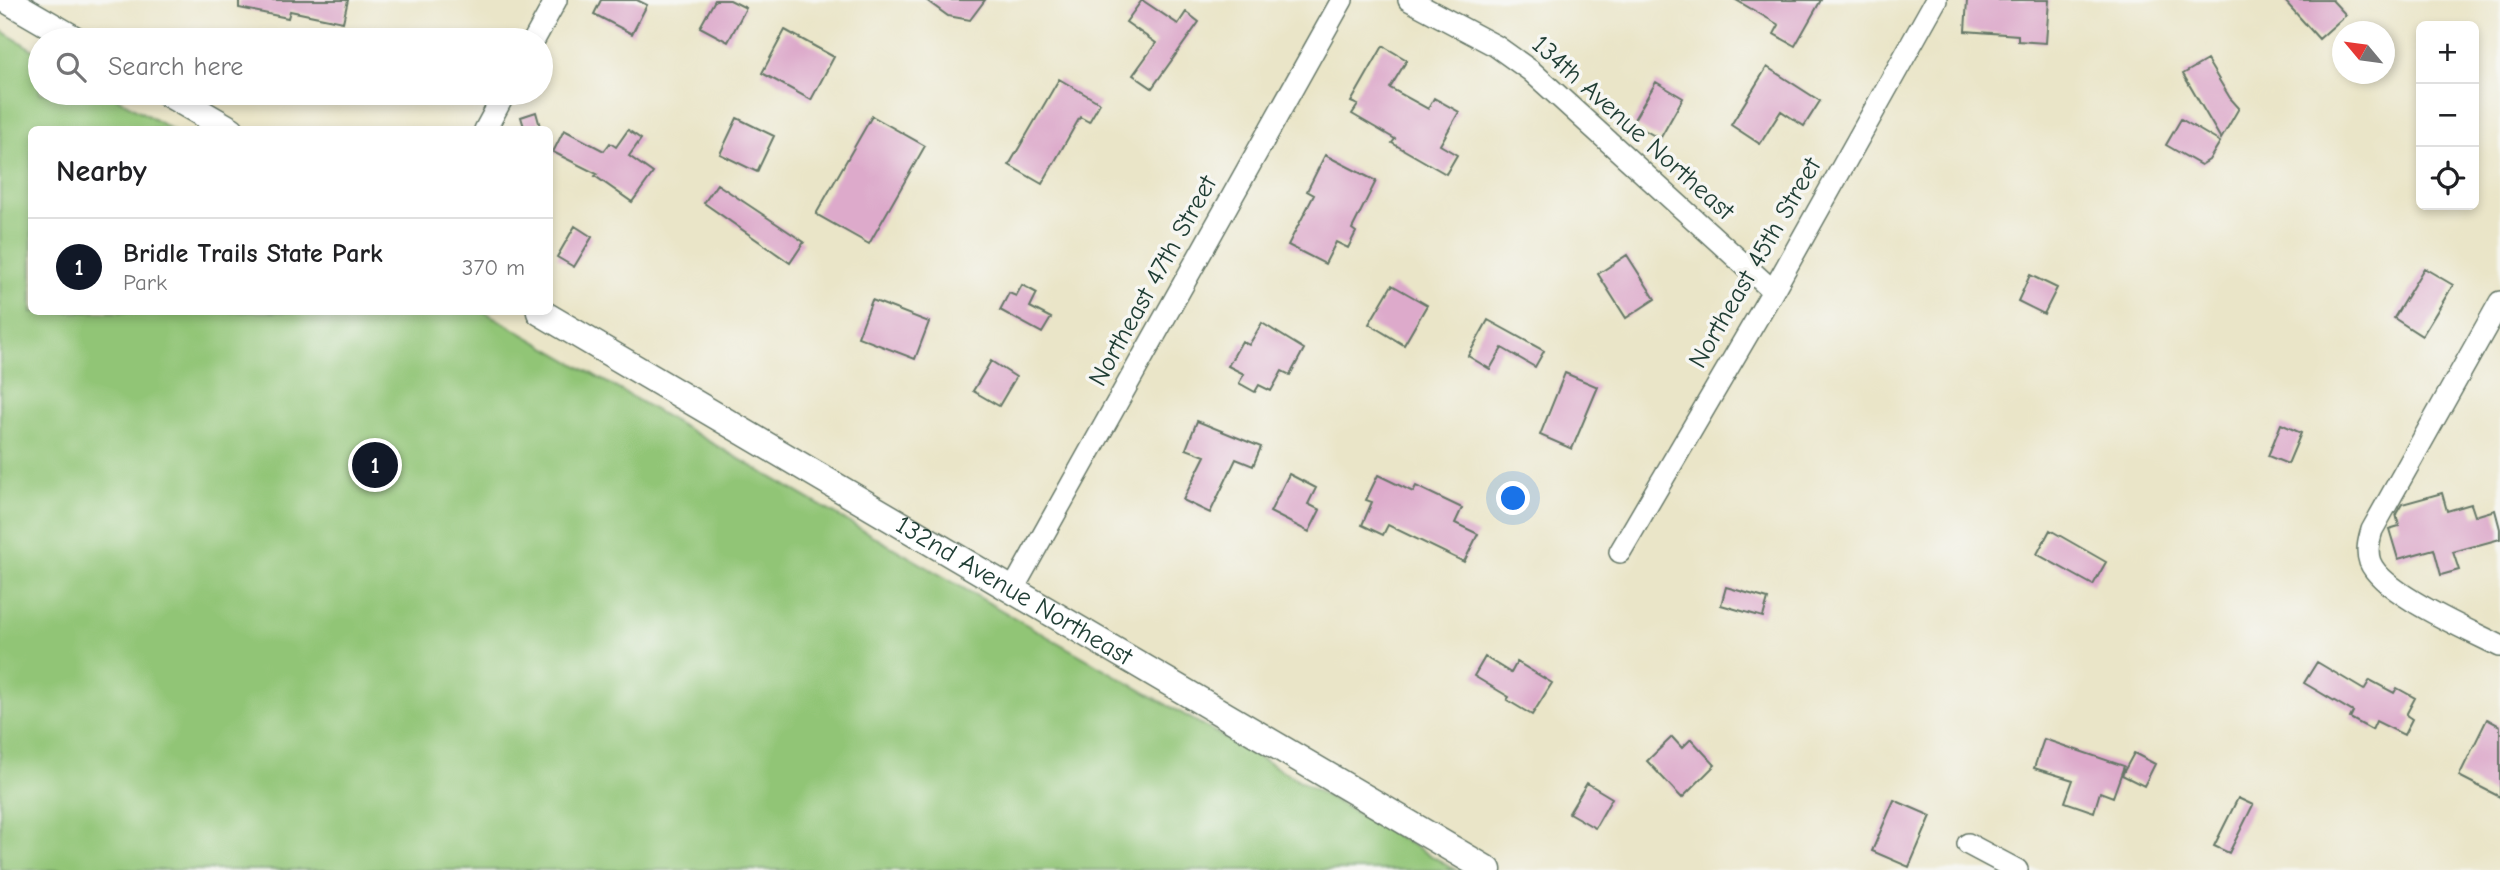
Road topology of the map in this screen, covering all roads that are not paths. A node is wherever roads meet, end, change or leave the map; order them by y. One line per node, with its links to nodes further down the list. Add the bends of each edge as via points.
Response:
1 (556, 0): 7 (street)
2 (1342, 0): 16 (street, Northeast 47th Street)
3 (1409, 0): 12 (street, 134th Avenue Northeast, via 1496,46 1531,71)
4 (1936, 0): 12 (street, Northeast 45th Street)
5 (18, 3): 6 (street)
6 (57, 28)
7 (541, 28)
8 (187, 105): 10 (street)
9 (499, 105): 11 (street)
10 (223, 126)
11 (487, 126)
12 (1773, 291): 15 (street, Northeast 45th Street)
13 (2500, 302): 17 (street, via 2368,543 2370,561 2392,589)
14 (545, 315): 16 (street, 132nd Avenue Northeast)
15 (1620, 552)
16 (1013, 589): 19 (street, 132nd Avenue Northeast)
17 (2500, 646)
18 (1968, 844): 20 (street)
19 (1488, 870)
20 (2017, 870)

